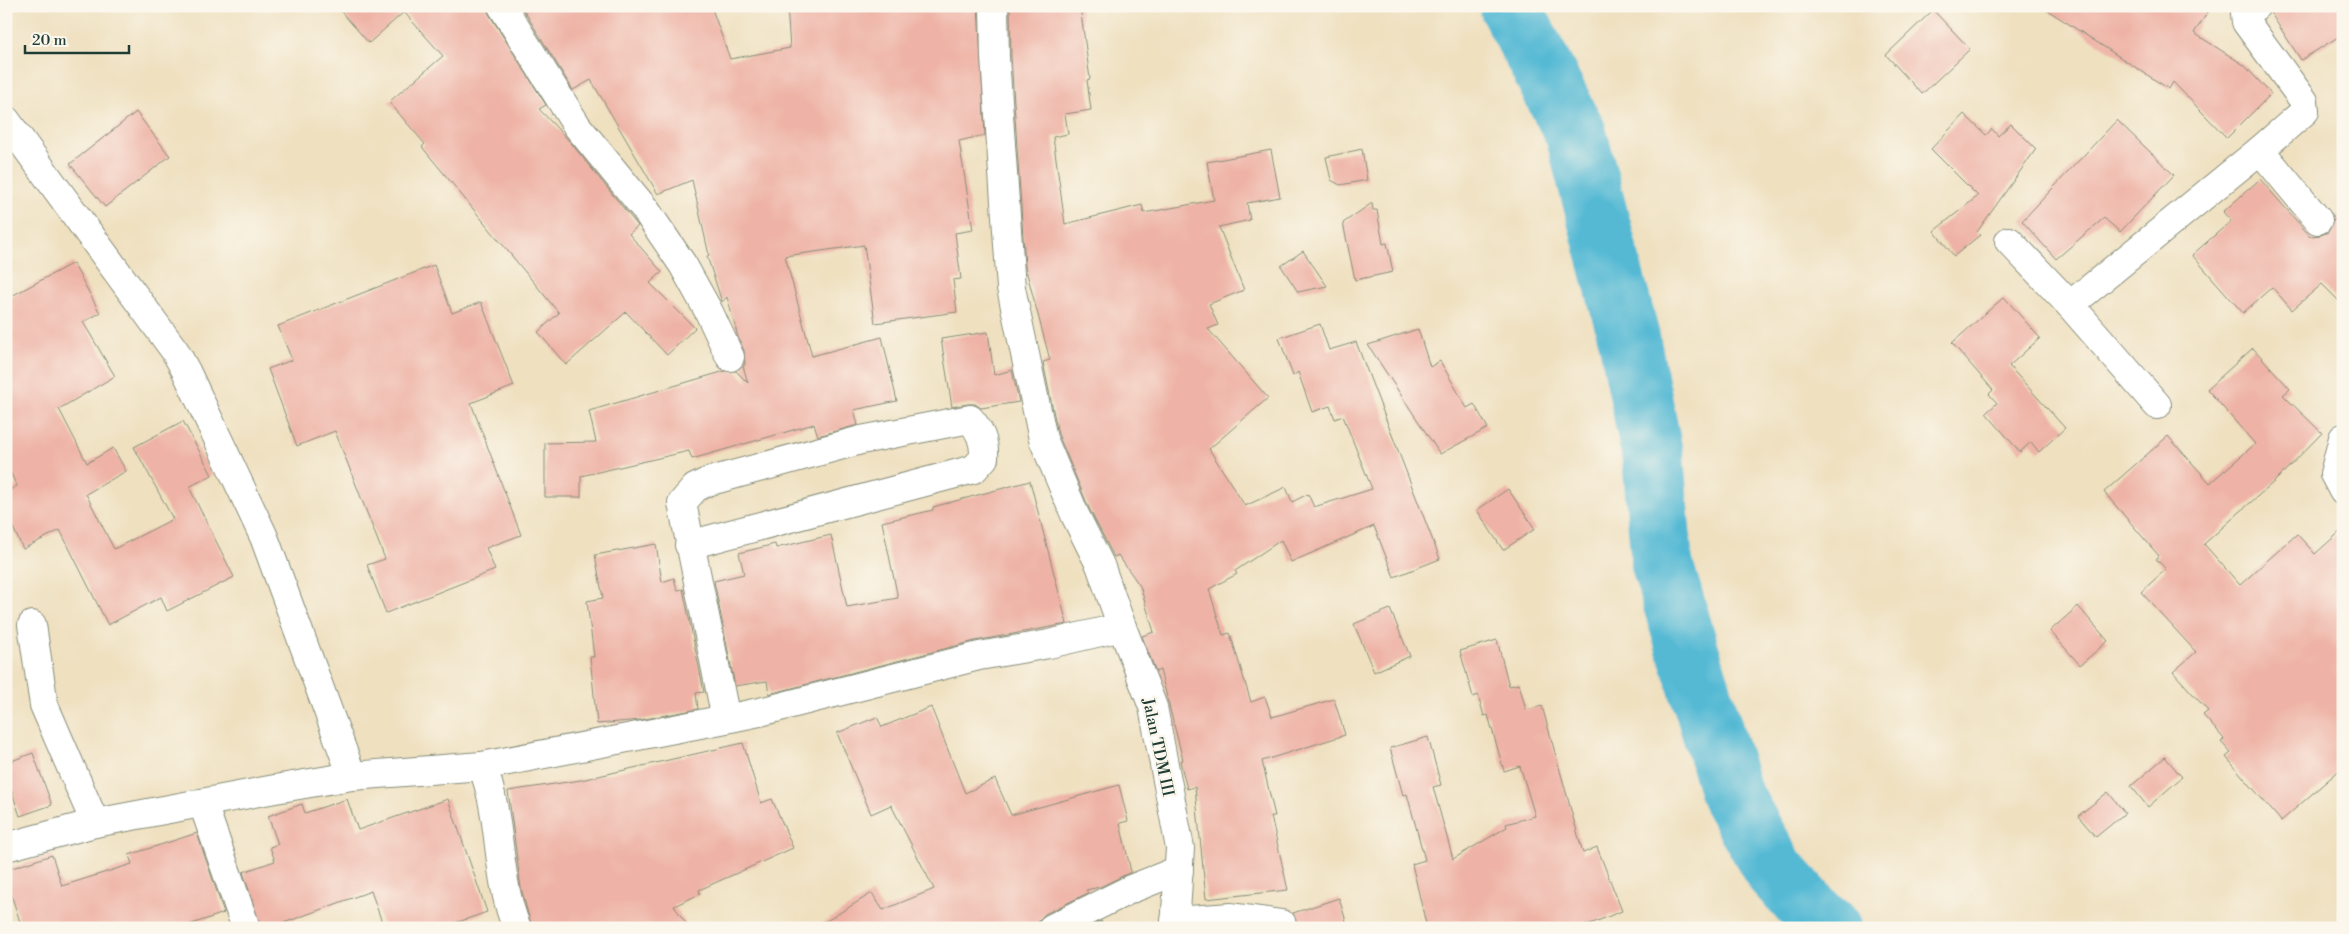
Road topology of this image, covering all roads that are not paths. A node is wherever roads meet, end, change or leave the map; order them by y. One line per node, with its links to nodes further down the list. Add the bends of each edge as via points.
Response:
1 (502, 6): 9 (street, via 577,126 645,209 683,265)
2 (994, 6): 15 (street, Jalan TDM III, via 1011,288 1043,439 1100,565)
3 (2256, 6): 5 (street, via 2246,14 2246,22 2304,101 2305,111)
4 (6, 120): 18 (street, via 186,372 264,537)
5 (2260, 150): 6 (street); 8 (street)
6 (2318, 220)
7 (2009, 241): 8 (street)
8 (2070, 305): 10 (street)
9 (730, 357)
10 (2157, 405)
11 (2343, 438): 12 (street, via 2334,474)
12 (2343, 491)
13 (689, 546): 13 (street, via 974,469 984,458 977,426 970,420 861,440 707,482 695,488 682,503); 16 (street)
14 (32, 625): 20 (street, via 44,705)
15 (1122, 627): 16 (street, via 979,656); 22 (street, Jalan TDM III, via 1153,707 1180,848)
16 (726, 719): 17 (street)
17 (482, 766): 18 (street); 25 (street, via 490,787 500,865)
18 (352, 776): 19 (street)
19 (202, 804): 20 (street); 24 (street)
20 (95, 823): 21 (street)
21 (6, 847)
22 (1179, 870): 23 (street, Jalan TDM III); 26 (street, via 1131,889)
23 (1175, 924): 27 (street, via 1231,917 1282,924)
24 (246, 928)
25 (516, 928)
26 (1052, 928)
27 (1283, 928)

